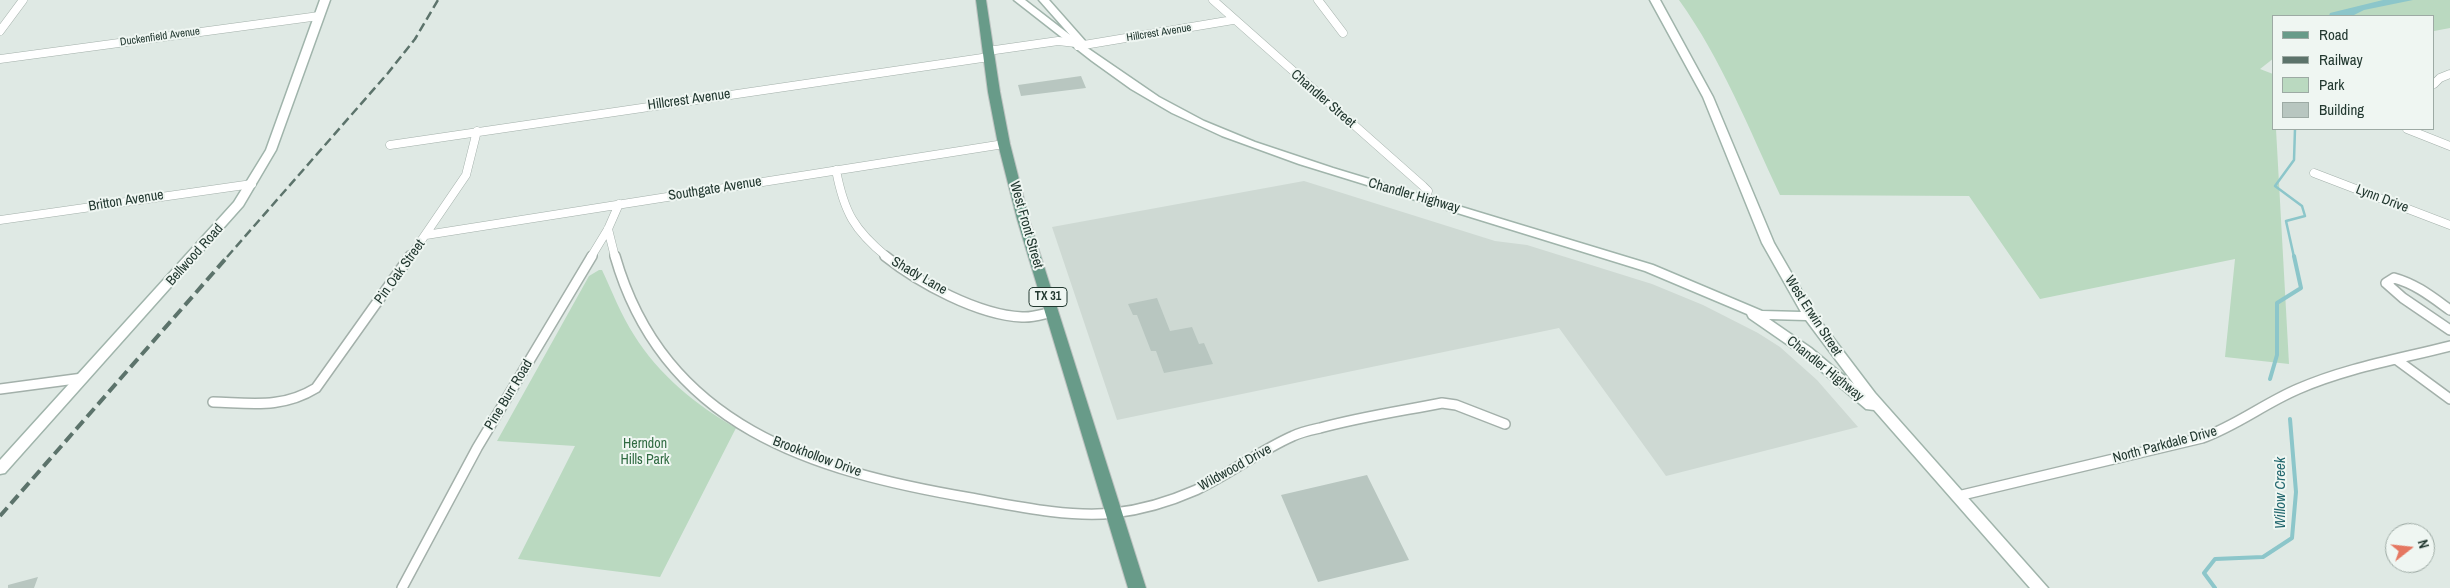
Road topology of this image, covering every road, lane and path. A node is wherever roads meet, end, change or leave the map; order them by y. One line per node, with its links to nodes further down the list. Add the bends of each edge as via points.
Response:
1 (23, 0): 11 (street)
2 (325, 0): 9 (street, Bellwood Road)
3 (981, 0): 14 (main road, West Front Street / TX 31)
4 (1019, 0): 13 (street, Chandler Highway)
5 (1044, 0): 13 (street, Chandler Highway)
6 (1212, 0): 10 (street, Chandler Street)
7 (1318, 0): 12 (street)
8 (1655, 0): 35 (street, West Erwin Street, via 1708,97 1768,243)
9 (319, 16): 15 (street, Duckenfield Avenue); 25 (street, Bellwood Road, via 270,150)
10 (1233, 20): 13 (street, Hillcrest Avenue); 26 (street, Chandler Street, via 1423,186 1428,191)
11 (0, 31)
12 (1343, 33)
13 (1077, 44): 14 (street, Hillcrest Avenue, via 1058,41); 26 (street, Chandler Highway, via 1144,93 1207,126 1266,149)
14 (988, 54): 19 (street, Hillcrest Avenue); 20 (main road, West Front Street / TX 31)
15 (0, 59)
16 (2450, 74): 17 (street)
17 (2435, 83)
18 (2410, 130): 22 (street)
19 (477, 131): 21 (street, Hillcrest Avenue); 31 (street, Pin Oak Street, via 466,175)
20 (1004, 144): 23 (street, Southgate Avenue); 34 (main road, West Front Street / TX 31, via 1023,219)
21 (390, 145)
22 (2450, 146)
23 (836, 170): 27 (street, Southgate Avenue); 34 (street, Shady Lane, via 843,202 857,230 878,251 915,276 950,294 1009,314 1024,317)
24 (2314, 174): 29 (street, Lynn Drive)
25 (252, 184): 28 (street, Britton Avenue); 39 (street, Bellwood Road, via 215,233)
26 (1425, 199): 32 (street, Chandler Highway, via 1648,268 1694,285)
27 (619, 204): 30 (street, Pine Burr Road); 31 (street, Southgate Avenue)
28 (0, 220)
29 (2450, 225)
30 (608, 229): 47 (street, Brookhollow Drive, via 630,301 646,330 667,360 708,403 744,426 811,458); 49 (street, Pine Burr Road, via 477,448)
31 (426, 235): 42 (street, Pin Oak Street, via 316,388 300,398 282,403)
32 (1744, 310): 35 (street, Chandler Highway, via 1770,317); 44 (street, Chandler Highway, via 1821,363)
33 (2450, 310): 36 (street, via 2405,281 2394,278 2386,283)
34 (1053, 312): 48 (main road, West Front Street / TX 31)
35 (1810, 316): 44 (street, West Erwin Street)
36 (2450, 330)
37 (2450, 346): 38 (street, North Parkdale Drive)
38 (2397, 360): 41 (street); 46 (street, North Parkdale Drive, via 2305,387 2226,430 2202,438)
39 (83, 378): 40 (street); 45 (street, Bellwood Road)
40 (0, 389)
41 (2450, 399)
42 (213, 402)
43 (1506, 424): 48 (street, Wildwood Drive, via 1442,403 1337,423 1283,441 1185,495)
44 (1902, 433): 46 (street, West Erwin Street)
45 (0, 469)
46 (1958, 496): 51 (street, West Erwin Street)
47 (958, 498): 48 (street, Wildwood Drive, via 1081,514)
48 (1114, 512): 50 (main road, West Front Street / TX 31)
49 (402, 588)
50 (1137, 588)
51 (2040, 588)

